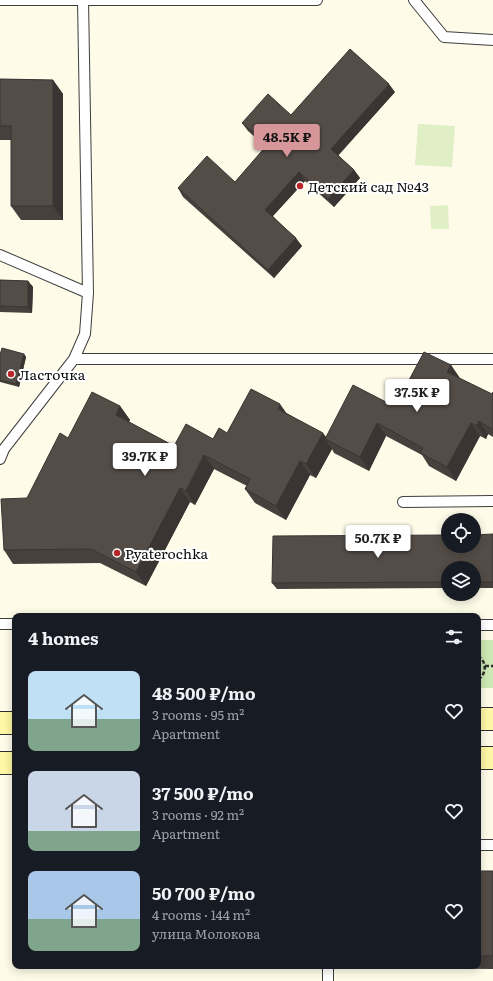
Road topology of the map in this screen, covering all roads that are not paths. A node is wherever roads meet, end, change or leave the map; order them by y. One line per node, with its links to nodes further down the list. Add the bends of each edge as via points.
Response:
1 (0, 0): 4 (lane)
2 (317, 0): 4 (lane)
3 (414, 0): 5 (lane, via 444,37)
4 (83, 1): 7 (lane)
5 (493, 40)
6 (0, 255): 7 (lane)
7 (88, 293): 8 (lane, via 85,334)
8 (74, 359): 9 (lane); 10 (lane)
9 (493, 359)
10 (2, 452)
11 (493, 501): 12 (lane)
12 (403, 502)
13 (0, 624): 14 (lane)
14 (12, 624)
15 (481, 625): 16 (lane)
16 (493, 625)
17 (481, 719): 18 (main road)
18 (493, 719)
19 (12, 723): 20 (main road)
20 (0, 724)
21 (481, 758): 22 (main road)
22 (493, 758)
23 (0, 763): 24 (main road)
24 (12, 763)
25 (481, 845): 26 (lane)
26 (493, 845)
27 (328, 969): 28 (lane)
28 (328, 981)

